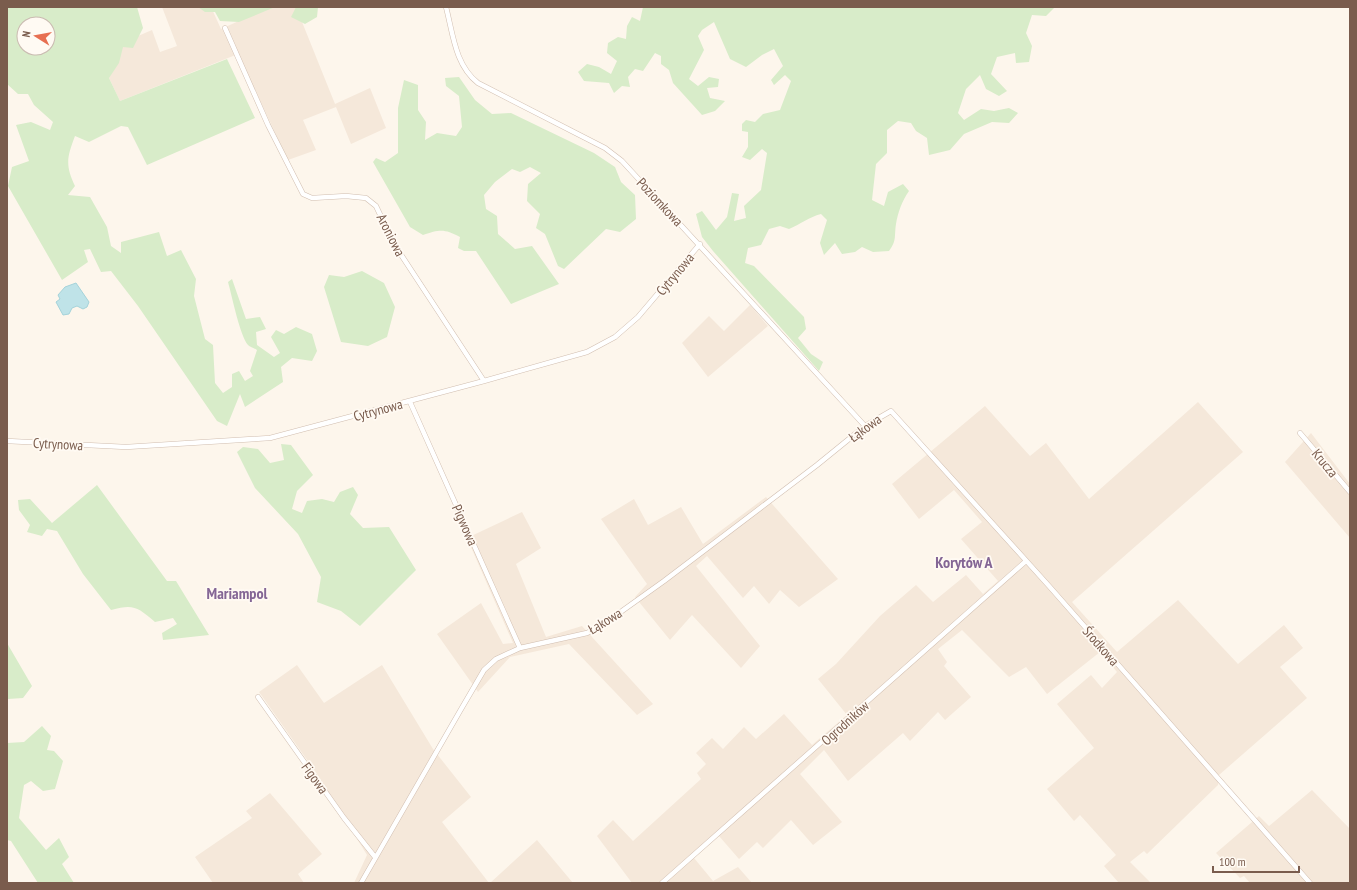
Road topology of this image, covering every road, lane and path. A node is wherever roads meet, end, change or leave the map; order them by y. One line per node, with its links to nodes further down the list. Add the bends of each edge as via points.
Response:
1 (446, 7): 3 (street, Poziomkowa, via 458,56 470,77 605,148 622,161)
2 (225, 28): 4 (street, Aroniowa, via 268,125 303,194 312,198 366,198 376,206 394,244)
3 (700, 244): 4 (street, Cytrynowa, via 638,317 615,337 587,352); 7 (street, Poziomkowa)
4 (484, 382): 5 (street, Cytrynowa)
5 (410, 402): 9 (street, Cytrynowa, via 270,438 126,447); 12 (street, Pigwowa)
6 (891, 410): 7 (street, Łąkowa); 11 (street, Środkowa)
7 (865, 426): 12 (street, Łąkowa, via 756,512 601,626 586,633)
8 (1300, 433): 10 (street, Krucza)
9 (7, 441)
10 (1350, 492)
11 (1026, 561): 16 (street, Ogrodników); 17 (street, Środkowa)
12 (520, 648): 14 (street, Łąkowa, via 496,659 484,670)
13 (258, 697): 14 (street, Figowa, via 344,818)
14 (375, 857): 15 (street, Łąkowa)
15 (361, 883)
16 (662, 883)
17 (1310, 883)

